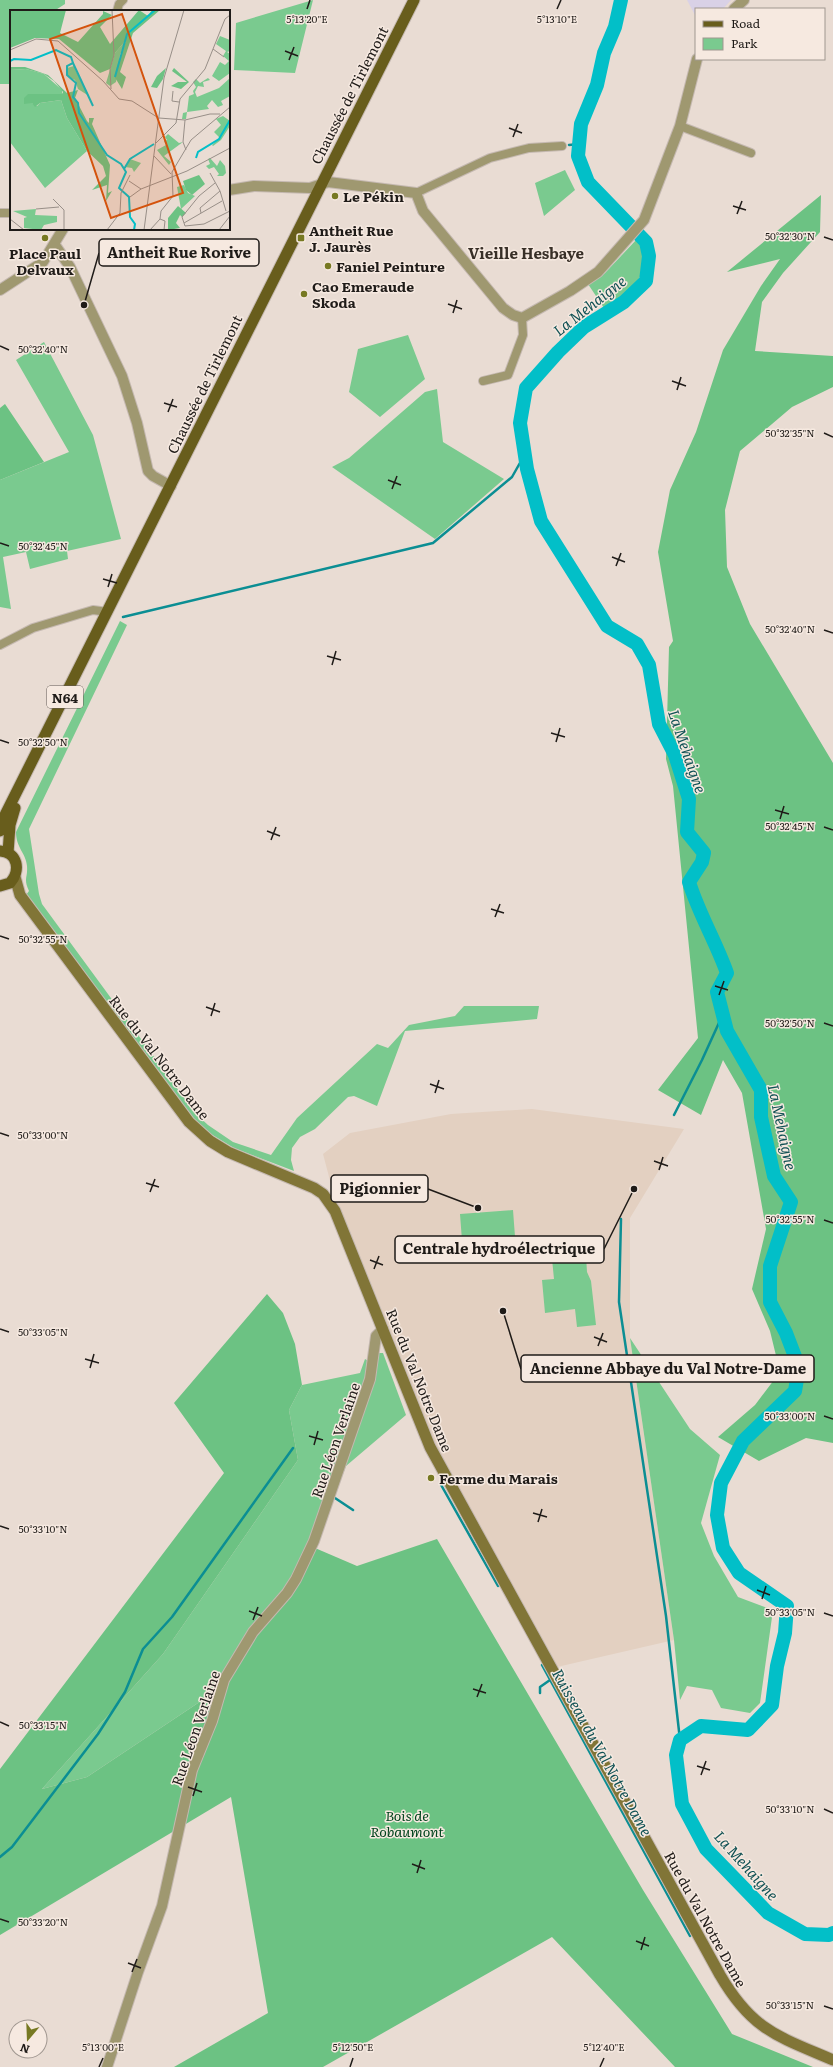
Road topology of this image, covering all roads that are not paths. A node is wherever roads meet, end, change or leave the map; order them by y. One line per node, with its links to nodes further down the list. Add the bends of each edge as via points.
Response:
1 (123, 0): 5 (street)
2 (414, 0): 10 (main road, Chaussée de Tirlemont / N64)
3 (744, 0): 4 (street)
4 (735, 8)
5 (118, 10)
6 (697, 60): 7 (street)
7 (680, 126): 9 (street); 16 (street, via 644,220 627,242 598,272)
8 (562, 146): 12 (street, via 530,148 490,158)
9 (751, 153)
10 (322, 184): 11 (street, via 310,188 254,186); 12 (street, via 328,182); 18 (main road, Chaussée de Tirlemont / N64, via 294,235)
11 (230, 190)
12 (416, 193): 16 (street, via 423,211 503,308)
13 (62, 230): 14 (street)
14 (55, 245): 15 (street, via 43,262); 18 (street, via 70,266 122,376 137,423 148,471)
15 (0, 290)
16 (522, 318): 17 (street, via 523,335 508,375)
17 (484, 381)
18 (171, 486): 19 (main road, Chaussée de Tirlemont / N64)
19 (108, 612): 20 (street, via 93,610 33,628); 21 (main road, Chaussée de Tirlemont / N64)
20 (0, 645)
21 (22, 783): 22 (main road, Chaussée de Tirlemont / N64, via 1,823); 23 (main road, Chaussée de Tirlemont / N64)
22 (0, 831)
23 (4, 852): 24 (main road, Chaussée de Tirlemont / N64, via 14,857 18,871)
24 (15, 877): 25 (main road, via 10,883); 26 (main road, Rue du Val Notre Dame)
25 (2, 886): 26 (main road, Rue du Val Notre Dame)
26 (20, 896): 27 (main road, Rue du Val Notre Dame, via 189,1122 220,1147 323,1194 335,1211)
27 (383, 1329): 28 (main road, Rue du Val Notre Dame, via 430,1447 733,1998 766,2029); 29 (street, Rue Léon Verlaine, via 376,1336 370,1379 314,1541 287,1593 253,1632 224,1680 212,1721 192,1770 162,1906)
28 (833, 2060)
29 (107, 2067)

